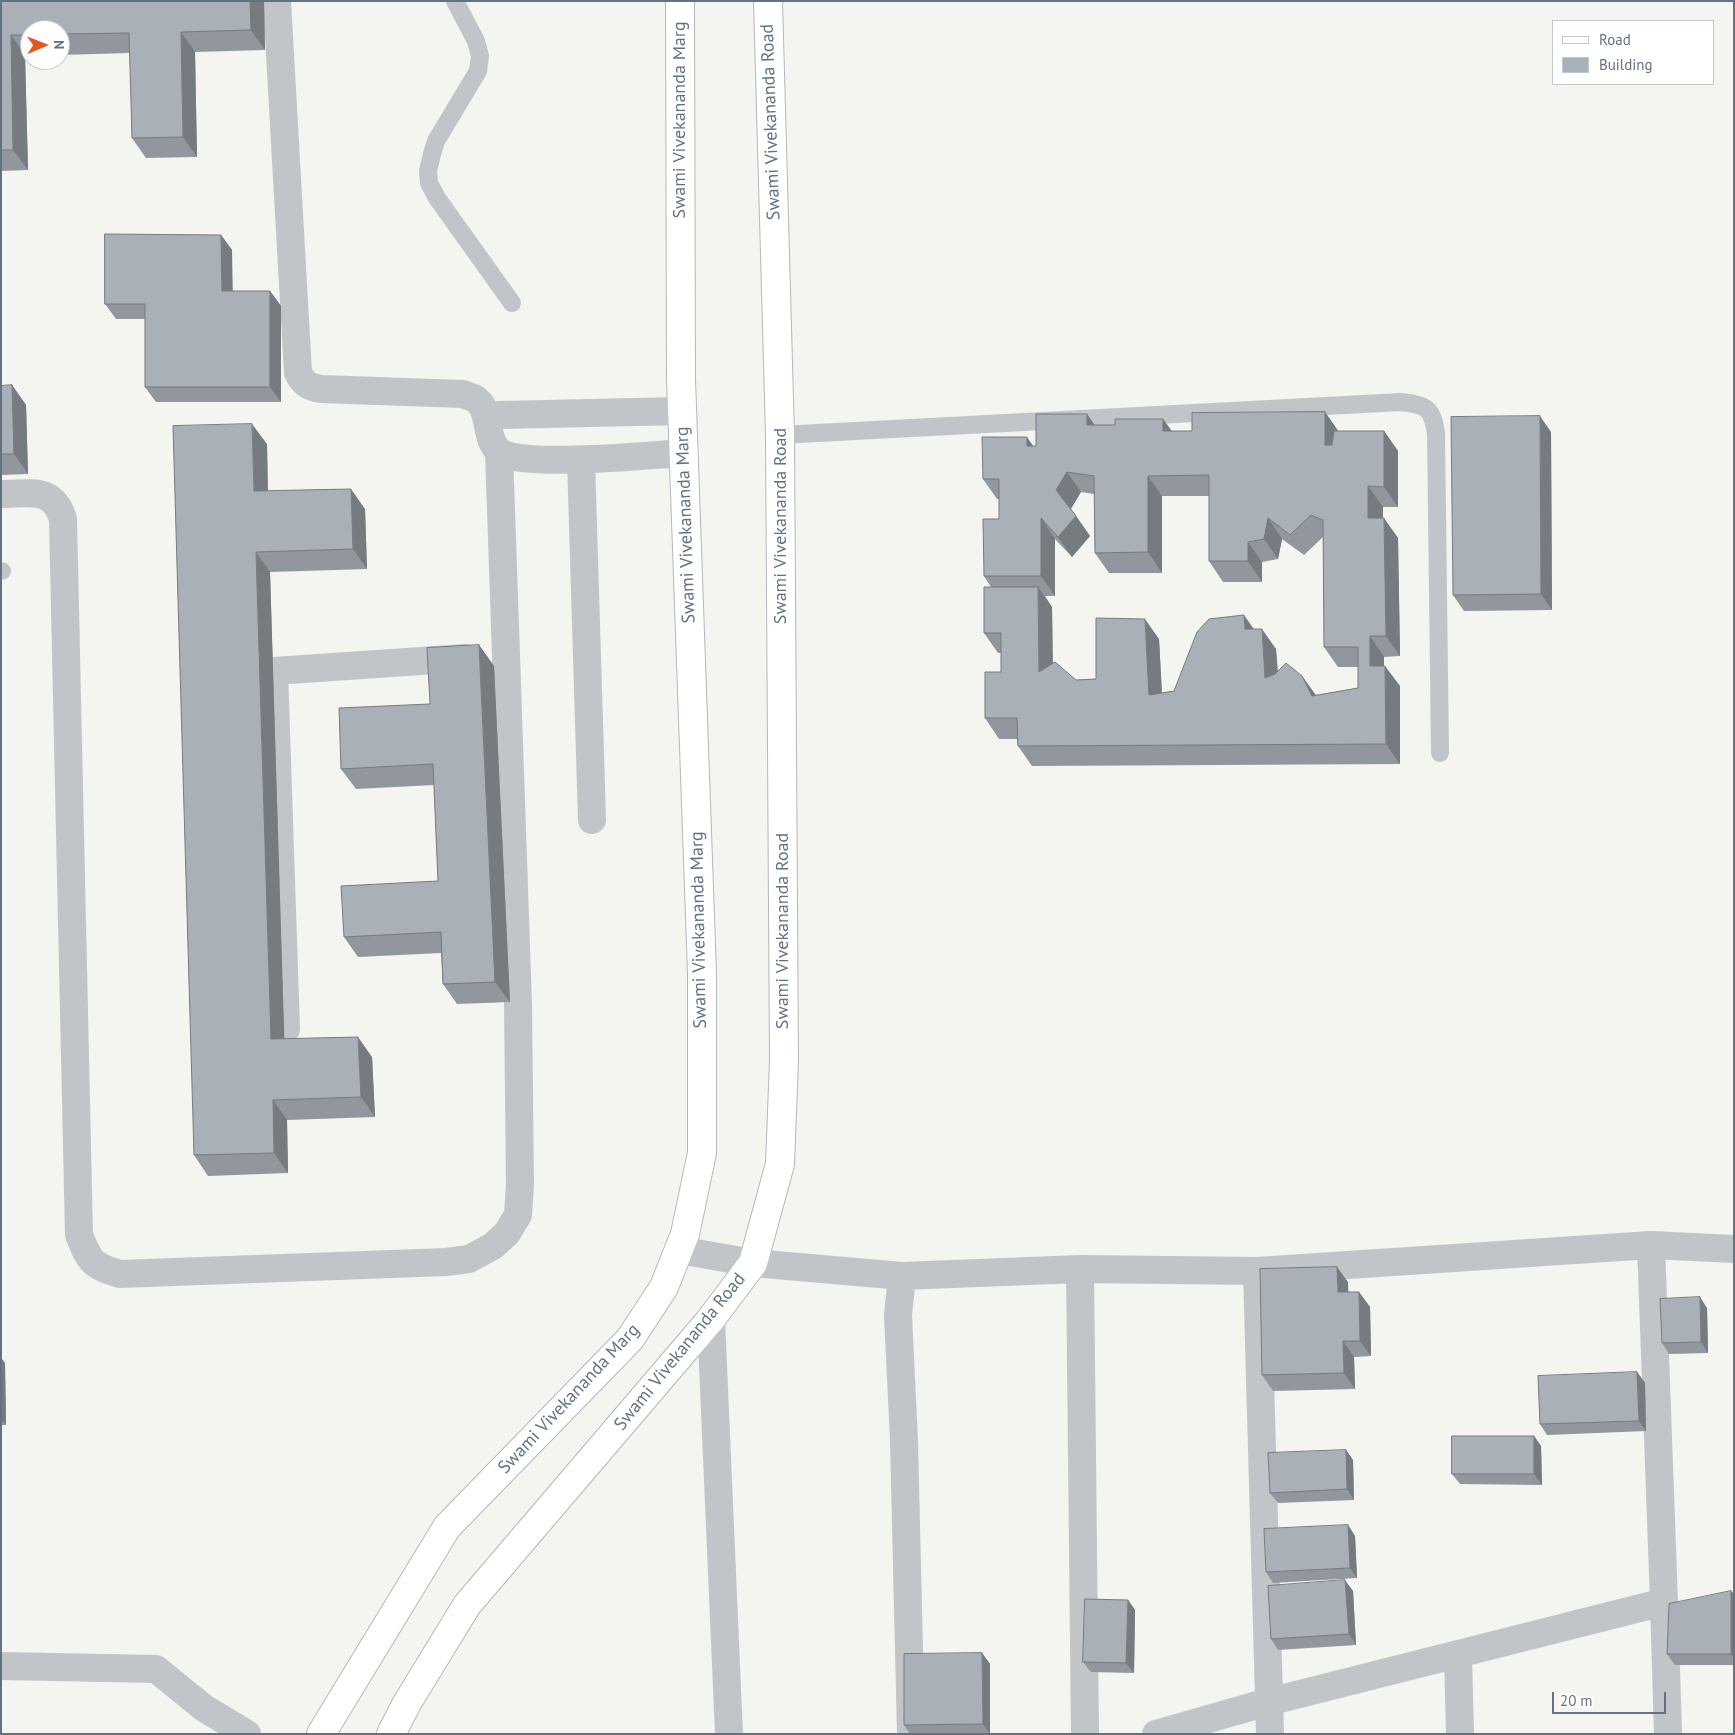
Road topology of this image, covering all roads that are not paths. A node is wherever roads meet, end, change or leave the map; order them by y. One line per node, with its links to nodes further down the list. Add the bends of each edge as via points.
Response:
1 (277, 1): 7 (street, via 298,373 311,388 463,394 476,399)
2 (454, 1): 5 (lane, via 480,56 478,70 436,141 428,170 429,183)
3 (680, 1): 6 (street, Swami Vivekananda Marg)
4 (768, 1): 8 (street, Swami Vivekananda Road)
5 (512, 303)
6 (682, 411): 7 (street); 10 (street, Swami Vivekananda Marg)
7 (486, 416): 9 (street, via 493,444)
8 (780, 435): 14 (lane, via 1401,402 1421,405 1434,417 1436,433); 20 (street, Swami Vivekananda Road, via 783,1071 780,1164)
9 (499, 452): 11 (street, via 511,457); 13 (street)
10 (684, 453): 11 (street); 19 (street, Swami Vivekananda Marg, via 702,973 702,1152 685,1234)
11 (581, 460): 15 (street)
12 (1, 494): 13 (street, via 50,496 59,506 63,518 79,1235 88,1258 102,1269 120,1274 446,1262 469,1258 493,1246 507,1233 518,1214 520,1175 518,994)
13 (507, 655): 16 (street, via 274,670)
14 (1440, 753)
15 (592, 820)
16 (286, 1029)
17 (1651, 1245): 18 (street); 22 (street); 25 (street)
18 (1734, 1249)
19 (678, 1250): 20 (street); 30 (street, Swami Vivekananda Marg, via 664,1287 630,1339 447,1527)
20 (753, 1262): 23 (street); 24 (street, Swami Vivekananda Road)
21 (1080, 1269): 22 (street); 23 (street); 34 (street)
22 (1256, 1270): 28 (street)
23 (902, 1276): 33 (street, via 898,1315)
24 (711, 1319): 31 (street, Swami Vivekananda Road, via 468,1605); 32 (street)
25 (1664, 1602): 26 (street); 38 (street)
26 (1458, 1655): 28 (street); 37 (street)
27 (1, 1666): 29 (street, via 156,1669 204,1708)
28 (1268, 1702): 35 (street); 36 (street)
29 (247, 1734)
30 (321, 1734)
31 (391, 1734)
32 (729, 1734)
33 (911, 1734)
34 (1085, 1734)
35 (1156, 1734)
36 (1270, 1734)
37 (1460, 1734)
38 (1668, 1734)

